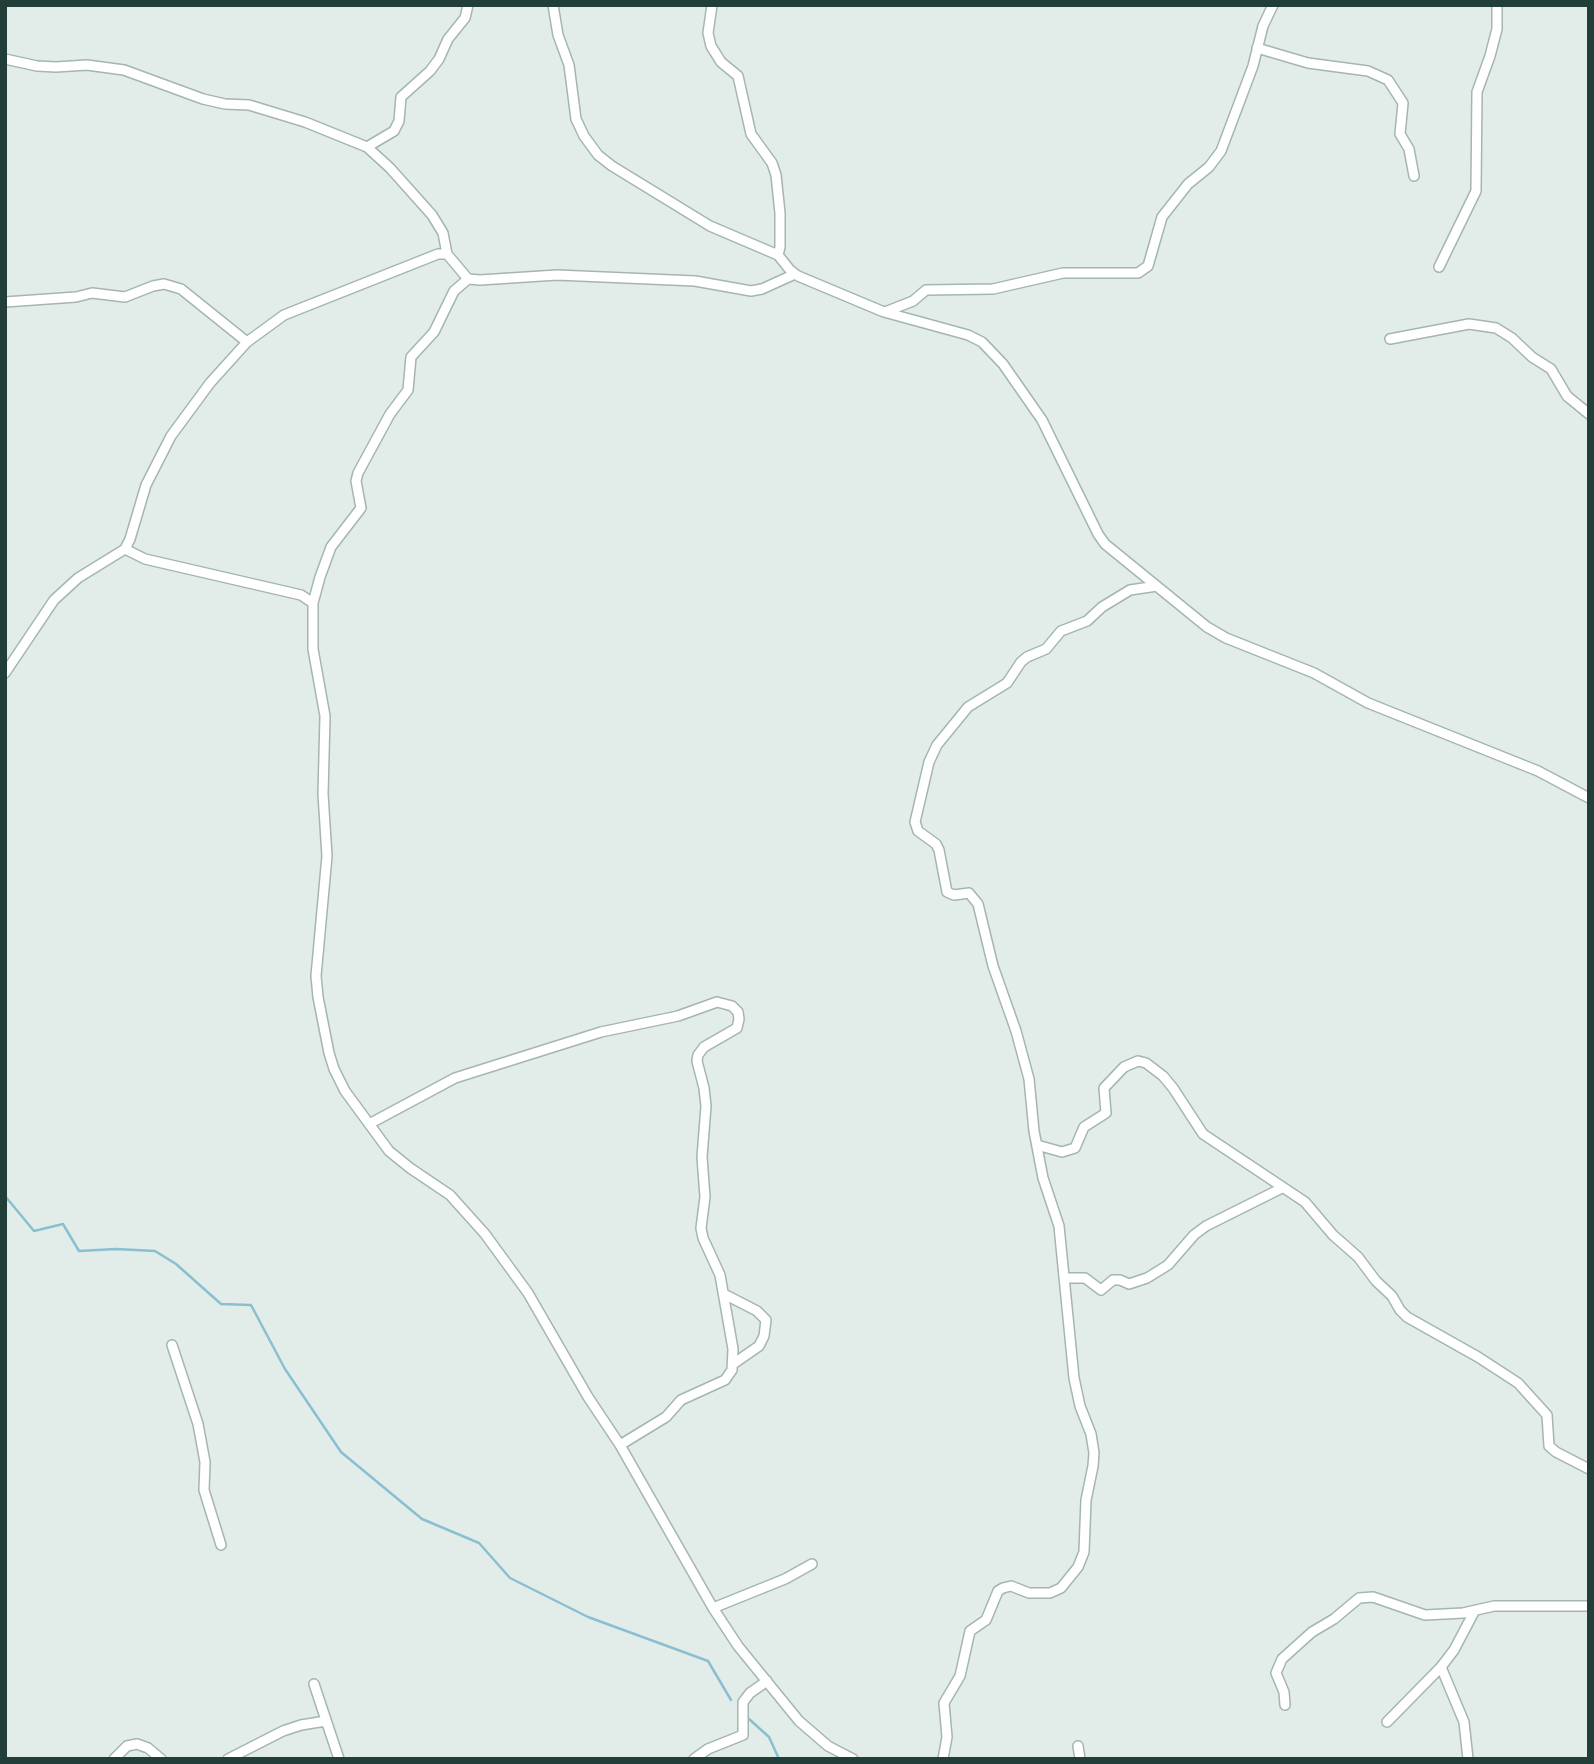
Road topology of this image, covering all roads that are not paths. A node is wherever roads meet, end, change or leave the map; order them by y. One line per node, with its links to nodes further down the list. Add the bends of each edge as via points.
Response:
1 (468, 5): 8 (street, via 439,60 401,97 394,131)
2 (553, 5): 11 (street, via 569,65 576,119 598,155 710,226)
3 (712, 5): 11 (street, via 711,46 720,62 738,76 751,134 776,175)
4 (1273, 5): 6 (street)
5 (1497, 5): 12 (street, via 1497,29 1477,92 1476,191)
6 (1257, 48): 9 (street, via 1308,63 1368,71 1388,80 1403,103 1400,134 1409,149); 16 (street, via 1221,151 1162,217 1151,258 1138,273 1063,273 993,289 926,290)
7 (5, 59): 8 (street, via 37,66 124,69 203,99 248,105)
8 (367, 146): 10 (street, via 432,215 443,233)
9 (1414, 176)
10 (447, 254): 14 (street); 18 (street, via 424,258 284,316)
11 (778, 255): 13 (street)
12 (1439, 267)
13 (795, 274): 14 (street, via 751,291 695,281 619,276); 16 (street)
14 (468, 279): 22 (street, via 454,291 434,332 411,357 410,386 358,473 361,508 331,547)
15 (5, 302): 18 (street, via 92,293 125,297 164,284 181,289)
16 (884, 312): 21 (street, via 968,335 991,350 1042,420 1105,544)
17 (1390, 338): 19 (street, via 1469,324 1496,328 1551,369 1567,396)
18 (247, 342): 20 (street, via 171,436 146,485)
19 (1589, 414)
20 (125, 549): 22 (street, via 145,559 301,595); 23 (street, via 78,578 54,600)
21 (1157, 586): 24 (street, via 1220,635 1314,673 1368,703 1538,771); 26 (street, via 1130,590 1087,621 1061,631 1046,649 1021,662 1007,683 968,707 929,762 915,822 918,831 939,850 947,892 969,893 978,904 1027,1069)
22 (313, 603): 25 (street, via 313,649 325,716 327,856 316,960 318,997 334,1069)
23 (5, 673)
24 (1589, 798)
25 (371, 1123): 29 (street, via 425,1092 474,1072 717,1002 732,1006 739,1019 737,1028 704,1047 696,1061 706,1107 701,1228); 32 (street, via 389,1151 450,1195 485,1234 528,1293)
26 (1037, 1145): 27 (street, via 1062,1152 1075,1148 1084,1127 1106,1113 1104,1088 1124,1067 1138,1061 1163,1076 1203,1134); 28 (street, via 1059,1226)
27 (1282, 1188): 28 (street, via 1206,1226 1168,1265 1147,1278 1129,1284 1117,1280 1101,1290 1085,1278); 33 (street, via 1305,1202 1407,1317 1518,1383 1547,1415 1549,1446)
28 (1064, 1278): 52 (street, via 1076,1391 1093,1444 1084,1552 1071,1577 1050,1593 1029,1593 1011,1586 998,1591 986,1620 970,1631 960,1676 943,1707 947,1737)
29 (724, 1294): 31 (street); 31 (street, via 766,1320 759,1346)
30 (172, 1345): 34 (street, via 198,1424 205,1462 204,1490)
31 (733, 1364): 32 (street, via 725,1380 681,1400 666,1417)
32 (620, 1445): 37 (street)
33 (1589, 1469)
34 (221, 1545)
35 (812, 1564): 37 (street)
36 (1589, 1606): 38 (street, via 1494,1606)
37 (713, 1608): 40 (street)
38 (1474, 1612): 39 (street); 42 (street, via 1425,1615 1373,1597 1354,1600 1282,1659 1276,1673)
39 (1441, 1667): 44 (street); 54 (street, via 1462,1714)
40 (767, 1681): 50 (street, via 743,1702 743,1735); 51 (street, via 812,1734)
41 (314, 1684): 43 (street)
42 (1285, 1705)
43 (326, 1721): 48 (street, via 283,1731); 49 (street)
44 (1387, 1723)
45 (1078, 1746): 53 (street)
46 (114, 1759): 47 (street, via 127,1746 137,1744)
47 (161, 1759)
48 (228, 1759)
49 (339, 1759)
50 (694, 1759)
51 (853, 1759)
52 (943, 1759)
53 (1080, 1759)
54 (1468, 1759)

